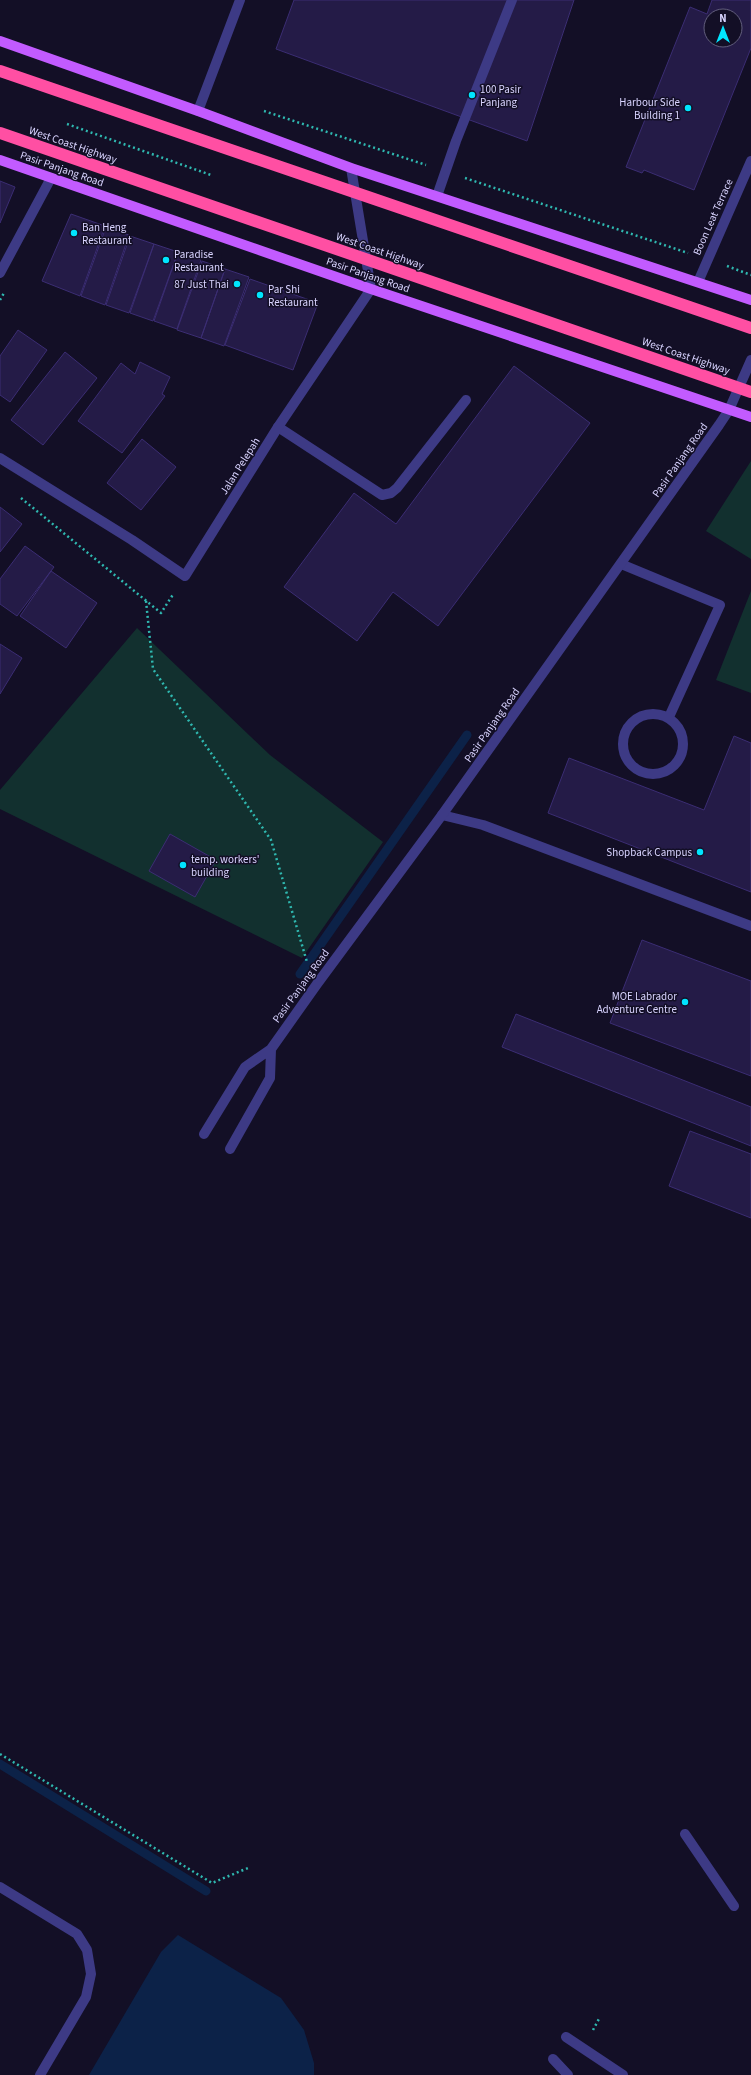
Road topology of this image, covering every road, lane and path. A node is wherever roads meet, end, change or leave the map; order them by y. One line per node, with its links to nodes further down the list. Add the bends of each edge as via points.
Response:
1 (240, 0): 5 (street)
2 (512, 0): 16 (street)
3 (0, 40): 5 (main road)
4 (0, 71): 24 (highway, bridge)
5 (198, 111): 11 (main road)
6 (67, 124): 12 (path)
7 (0, 133): 26 (highway, West Coast Highway, bridge)
8 (0, 160): 15 (main road, Pasir Panjang Road)
9 (751, 161): 21 (street, Boon Leat Terrace)
10 (201, 167): 12 (path)
11 (351, 168): 16 (main road); 22 (street)
12 (199, 171): 13 (path)
13 (211, 175)
14 (460, 176): 17 (path)
15 (51, 178): 19 (street); 22 (main road, Pasir Panjang Road)
16 (437, 196): 21 (main road)
17 (689, 253)
18 (725, 265): 20 (path)
19 (0, 273)
20 (751, 275)
21 (698, 282): 23 (main road)
22 (371, 289): 28 (main road, Pasir Panjang Road); 30 (street, Jalan Pelepah)
23 (751, 300)
24 (751, 328)
25 (751, 360): 28 (street, Pasir Panjang Road)
26 (751, 392)
27 (466, 400): 30 (street, via 397,488 382,495)
28 (729, 410): 29 (main road, Pasir Panjang Road); 33 (street, Pasir Panjang Road)
29 (751, 417)
30 (278, 426): 34 (street, Jalan Pelepah)
31 (0, 458): 34 (street)
32 (18, 495): 35 (path)
33 (621, 564): 36 (street, via 720,605); 37 (street, Pasir Panjang Road)
34 (185, 576): 35 (path, via 161,613)
35 (146, 601): 39 (path, via 153,668 271,840)
36 (668, 717): 36 (street, via 680,730 684,747 678,763 664,773 646,774 631,766 623,754 622,739 628,725 639,716 654,713)
37 (442, 815): 38 (street, via 483,825); 40 (street, Pasir Panjang Road, via 330,965)
38 (751, 926)
39 (309, 969)
40 (271, 1050): 41 (street, Pasir Panjang Road, via 246,1067); 42 (street, via 270,1078)
41 (204, 1134)
42 (230, 1149)
43 (0, 1754): 45 (path, via 212,1883)
44 (685, 1834): 47 (street)
45 (248, 1868)
46 (0, 1887): 50 (street, via 77,1934 87,1950 91,1974 86,1997)
47 (734, 1906)
48 (566, 2037): 52 (street)
49 (553, 2059): 51 (street)
50 (40, 2075)
51 (568, 2075)
52 (623, 2075)

